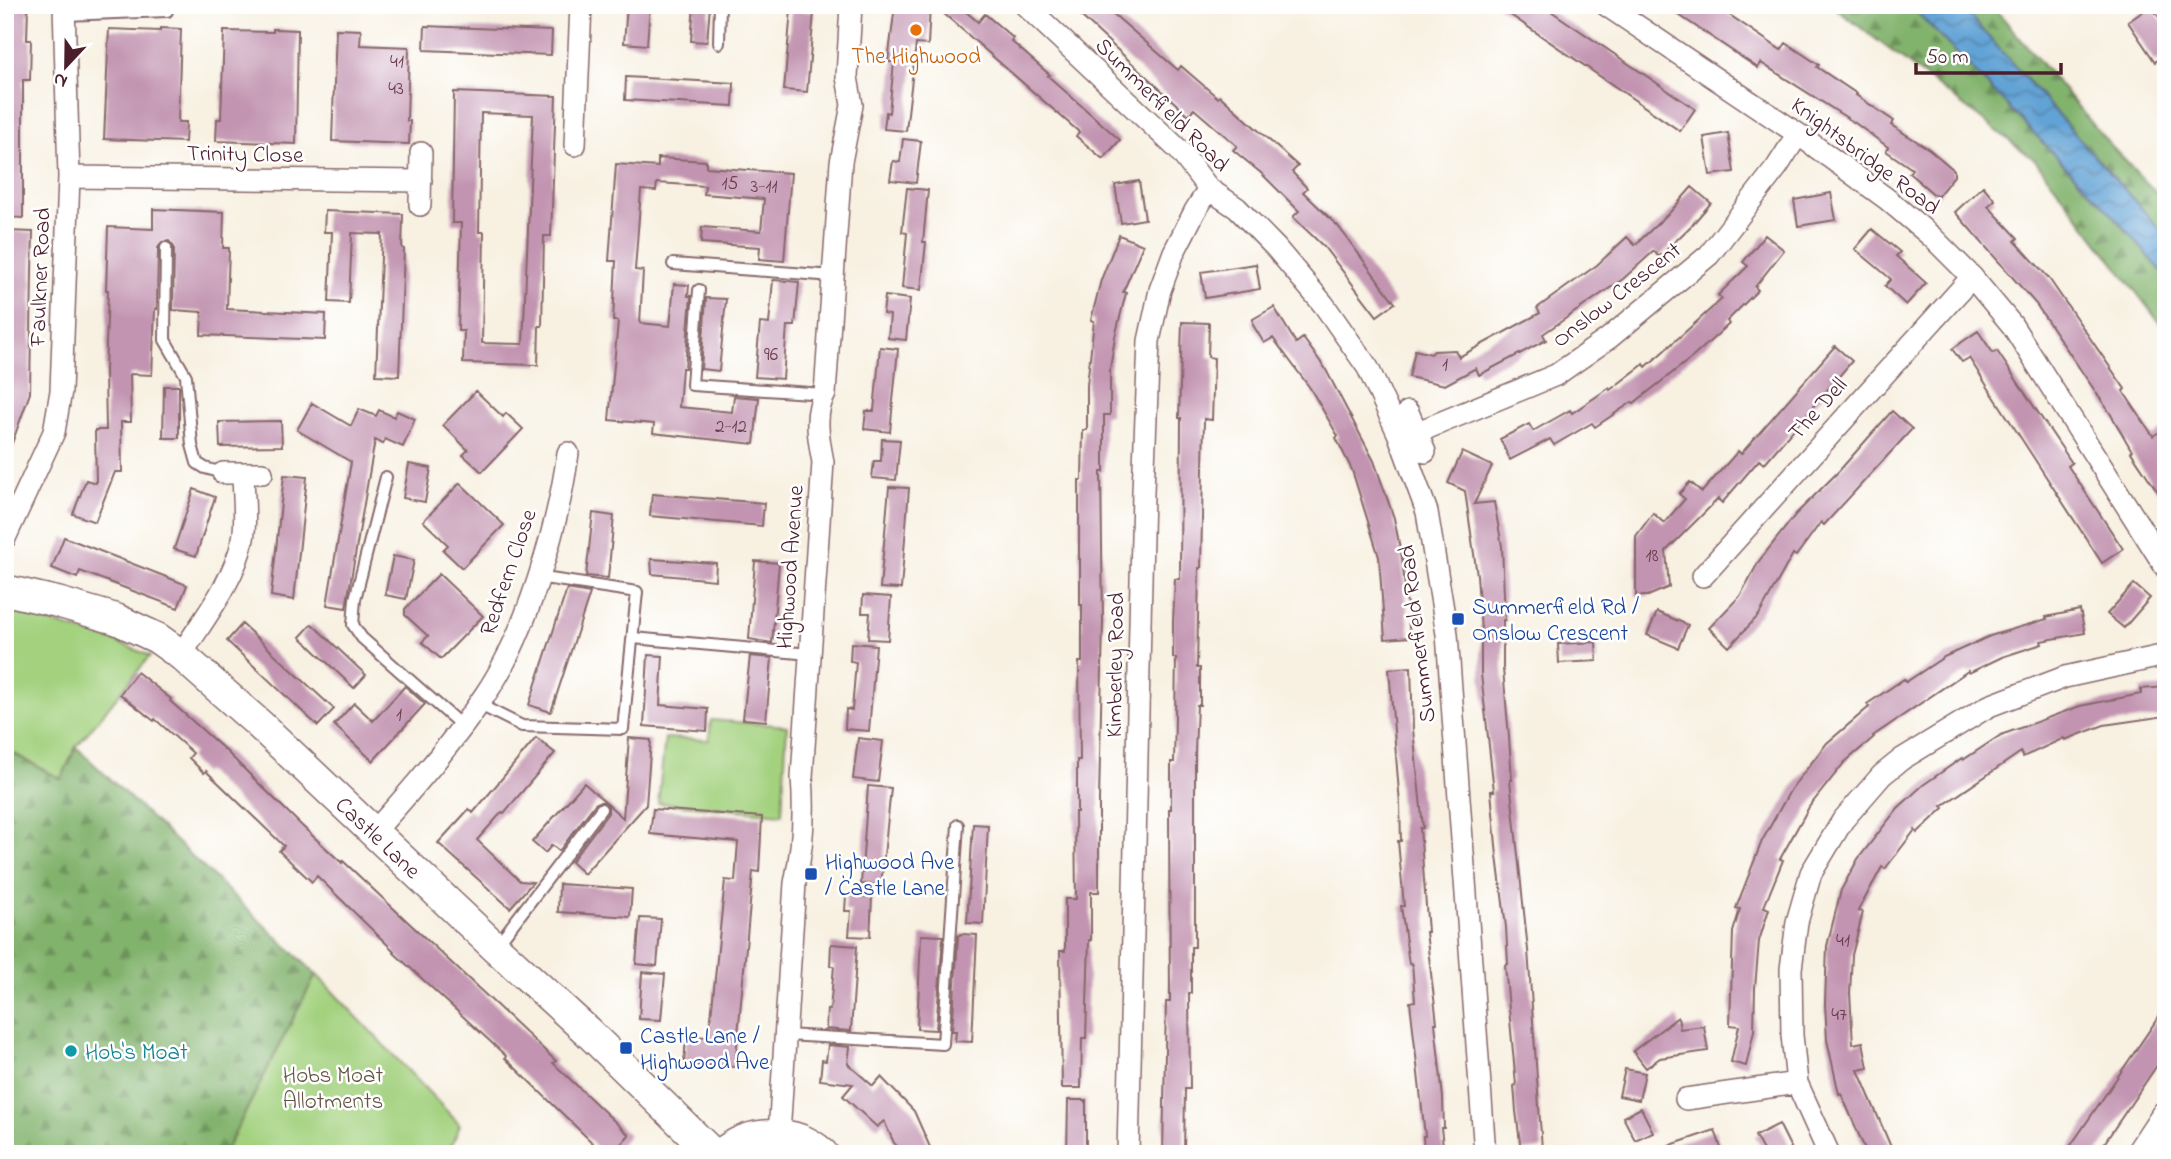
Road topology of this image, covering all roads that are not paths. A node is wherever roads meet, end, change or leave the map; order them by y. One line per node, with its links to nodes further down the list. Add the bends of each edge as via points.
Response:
1 (168, 5): 7 (lane, via 167,11)
2 (581, 5): 10 (street)
3 (720, 5): 8 (lane)
4 (851, 5): 18 (street, Highwood Avenue, via 847,77 852,105 841,162)
5 (1025, 5): 14 (street, Summerfield Road, via 1179,150)
6 (1606, 5): 9 (street, Knightsbridge Road)
7 (64, 10): 12 (street, Faulkner Road)
8 (719, 43)
9 (1798, 134): 19 (street, Knightsbridge Road, via 1887,199); 22 (street, Onslow Crescent, via 1709,255 1609,338 1556,375 1421,442)
10 (576, 145)
11 (421, 153): 13 (street)
12 (69, 177): 13 (street, Trinity Close); 26 (street, Faulkner Road, via 57,418)
13 (421, 181): 15 (street)
14 (1209, 189): 49 (street, Kimberley Road, via 1174,252 1149,341); 50 (street, Summerfield Road, via 1237,208 1276,248 1368,368 1427,512 1447,634)
15 (420, 205)
16 (166, 248): 24 (lane, via 165,340 186,376 197,463)
17 (673, 264): 18 (lane)
18 (834, 276): 21 (street, Highwood Avenue)
19 (1972, 277): 27 (street, Knightsbridge Road, via 2012,325); 28 (street, The Dell)
20 (699, 290): 21 (lane, via 692,384)
21 (825, 394): 32 (street, Highwood Avenue, via 820,402 818,440 823,462)
22 (1408, 412)
23 (568, 453): 29 (street, Redfern Close)
24 (242, 473): 33 (street, via 243,537 236,562)
25 (386, 477): 36 (lane, via 355,599 353,625)
26 (5, 538)
27 (2166, 568)
28 (1703, 576)
29 (537, 577): 31 (lane, via 637,592); 35 (street, Redfern Close, via 519,632)
30 (5, 590): 33 (street, Castle Lane, via 116,619)
31 (633, 638): 32 (lane); 35 (lane, via 623,729 522,726)
32 (810, 654): 41 (street, Highwood Avenue, via 802,777 803,847 795,883)
33 (181, 655): 39 (street, Castle Lane)
34 (2166, 655): 42 (street, via 2064,677 1989,706 1902,758 1874,784 1843,820 1811,873 1797,922 1791,969)
35 (478, 704): 36 (street, Redfern Close)
36 (462, 726): 39 (street, Redfern Close)
37 (601, 809): 40 (lane)
38 (958, 825): 41 (lane, via 943,1044)
39 (373, 833): 40 (street, Castle Lane)
40 (495, 947): 46 (street, Castle Lane)
41 (786, 1035): 45 (street, Highwood Avenue)
42 (1797, 1083): 43 (street); 51 (street)
43 (1686, 1099)
44 (2166, 1116): 52 (street)
45 (779, 1135): 47 (street, via 743,1140); 48 (street, via 805,1141)
46 (713, 1154)
47 (721, 1154)
48 (823, 1154)
49 (1128, 1154)
50 (1485, 1154)
51 (1829, 1154)
52 (2141, 1154)

